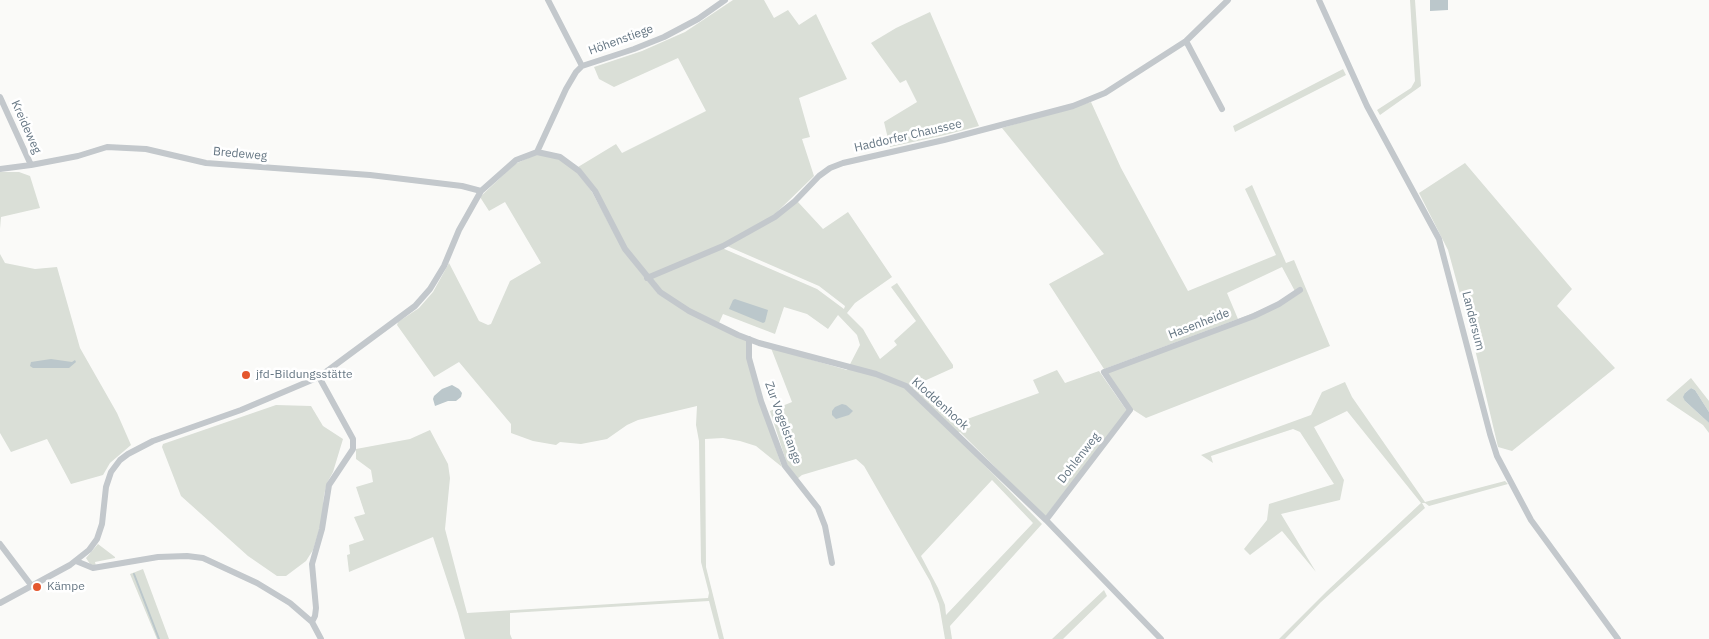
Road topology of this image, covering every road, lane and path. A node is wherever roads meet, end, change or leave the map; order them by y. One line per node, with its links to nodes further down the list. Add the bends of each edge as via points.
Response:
1 (548, 0): 6 (street)
2 (726, 0): 6 (street, Höhenstiege, via 664,37)
3 (1228, 0): 5 (street)
4 (1319, 0): 27 (street, Landersum, via 1367,106 1439,238 1498,456 1531,520)
5 (1186, 41): 8 (street); 13 (street, Haddorfer Chaussee, via 1105,93 1073,106 830,168 775,217 722,246)
6 (582, 66): 9 (street, Höhenstiege, via 566,89)
7 (0, 97): 10 (street, Kreideweg)
8 (1222, 109)
9 (537, 152): 12 (street, via 516,160); 13 (street, Kloddenhook, via 560,157 579,171 594,191 625,249)
10 (31, 165): 11 (street, Bredeweg); 12 (street, Bredeweg, via 108,147 146,149 206,163 370,175)
11 (0, 169)
12 (481, 191): 16 (street, via 430,289 415,306)
13 (647, 278): 15 (street, Kloddenhook, via 660,292 690,311)
14 (1300, 290): 17 (street, Hasenheide, via 1254,316 1104,372)
15 (749, 339): 18 (street, Kloddenhook, via 876,374 906,386); 21 (street, Zur Vogelstange, via 749,358 785,466 818,508 826,526)
16 (320, 377): 20 (street, via 241,410 153,441 120,460 106,487 97,539); 24 (street, via 353,439 353,449 329,484 322,529 312,564 316,608)
17 (1130, 410): 18 (street, Dohlenweg)
18 (1046, 520): 26 (street, Kloddenhook)
19 (0, 544): 22 (street)
20 (76, 562): 22 (street); 24 (street, via 93,568 158,557 204,558 290,602)
21 (832, 563)
22 (32, 586): 23 (street)
23 (0, 602)
24 (312, 622): 25 (street)
25 (321, 639)
26 (1161, 639)
27 (1618, 639)

